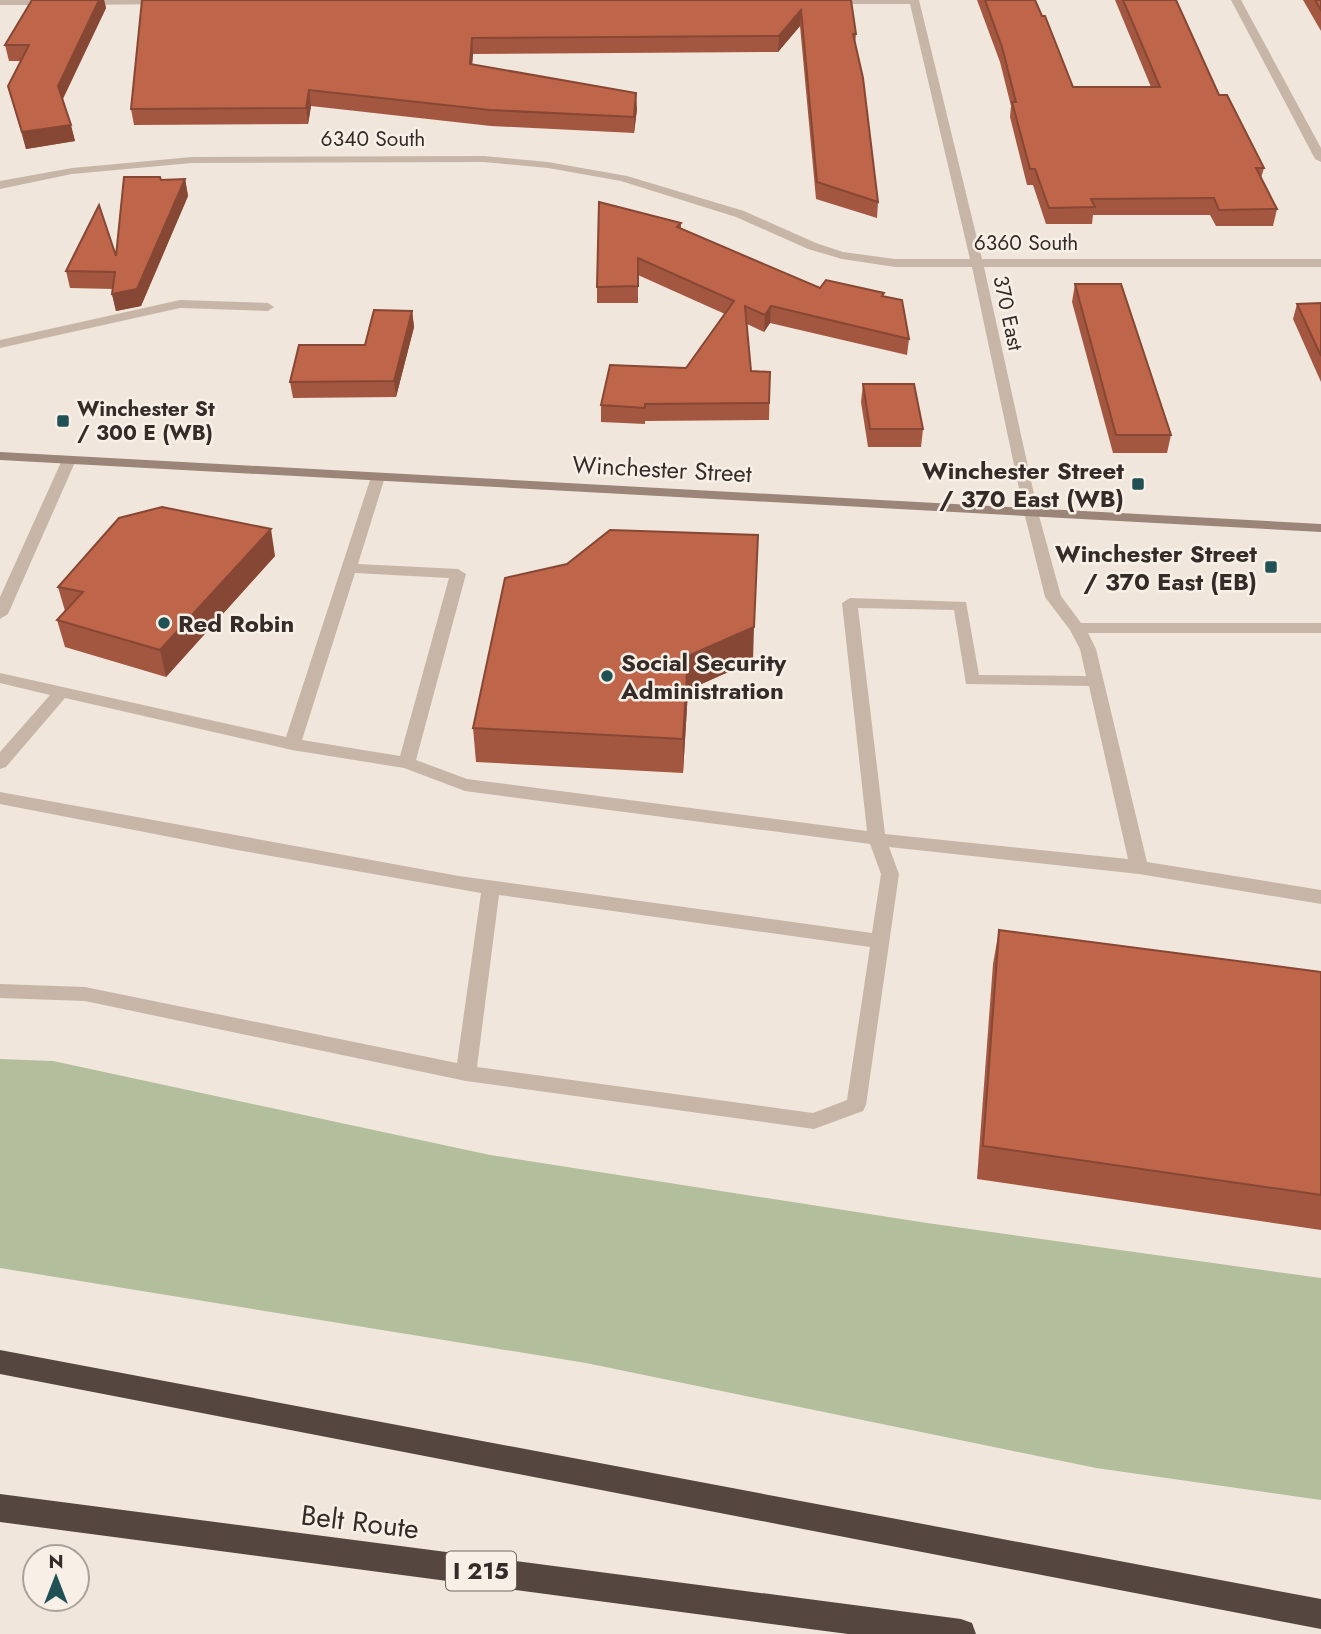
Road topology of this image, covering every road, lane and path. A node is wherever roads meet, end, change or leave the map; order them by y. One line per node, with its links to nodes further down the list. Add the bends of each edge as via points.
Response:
1 (1236, 0): 8 (street)
2 (172, 1): 7 (street)
3 (815, 1): 4 (street)
4 (914, 1): 11 (street, 370 East)
5 (0, 2): 6 (street)
6 (60, 2)
7 (74, 2)
8 (1321, 159)
9 (0, 185): 10 (street, 6340 South, via 72,172 192,160 484,159 623,178)
10 (740, 214): 11 (street, 6360 South, via 812,246 865,260)
11 (977, 262): 12 (street, 6360 South); 18 (street, 370 East)
12 (1321, 263)
13 (268, 307): 14 (street, via 180,304)
14 (0, 344)
15 (0, 456): 16 (main road, Winchester Street)
16 (69, 460): 17 (main road, Winchester Street); 21 (street)
17 (378, 477): 18 (main road, Winchester Street); 20 (street)
18 (1031, 512): 19 (main road, Winchester Street); 22 (street, 370 East, via 1053,597)
19 (1321, 528)
20 (349, 569): 27 (street); 28 (street, via 458,574)
21 (0, 614)
22 (1077, 628): 23 (street); 25 (street, 370 East)
23 (1321, 628)
24 (0, 678): 26 (street)
25 (1096, 681): 31 (street, via 972,680 961,605 850,603); 32 (street, 370 East)
26 (61, 692): 27 (street); 29 (street)
27 (292, 744): 28 (street)
28 (407, 763): 31 (street, via 465,785)
29 (0, 764)
30 (0, 798): 33 (street)
31 (877, 839): 32 (street); 35 (street, via 890,874)
32 (1139, 867): 34 (street)
33 (491, 888): 35 (street); 37 (street)
34 (1321, 897)
35 (880, 940): 37 (street, via 856,1105 814,1121)
36 (0, 991): 37 (street, via 85,995)
37 (466, 1073)
38 (0, 1362): 40 (highway)
39 (0, 1508): 41 (highway, Belt Route / I 215)
40 (1321, 1614)
41 (961, 1634)

